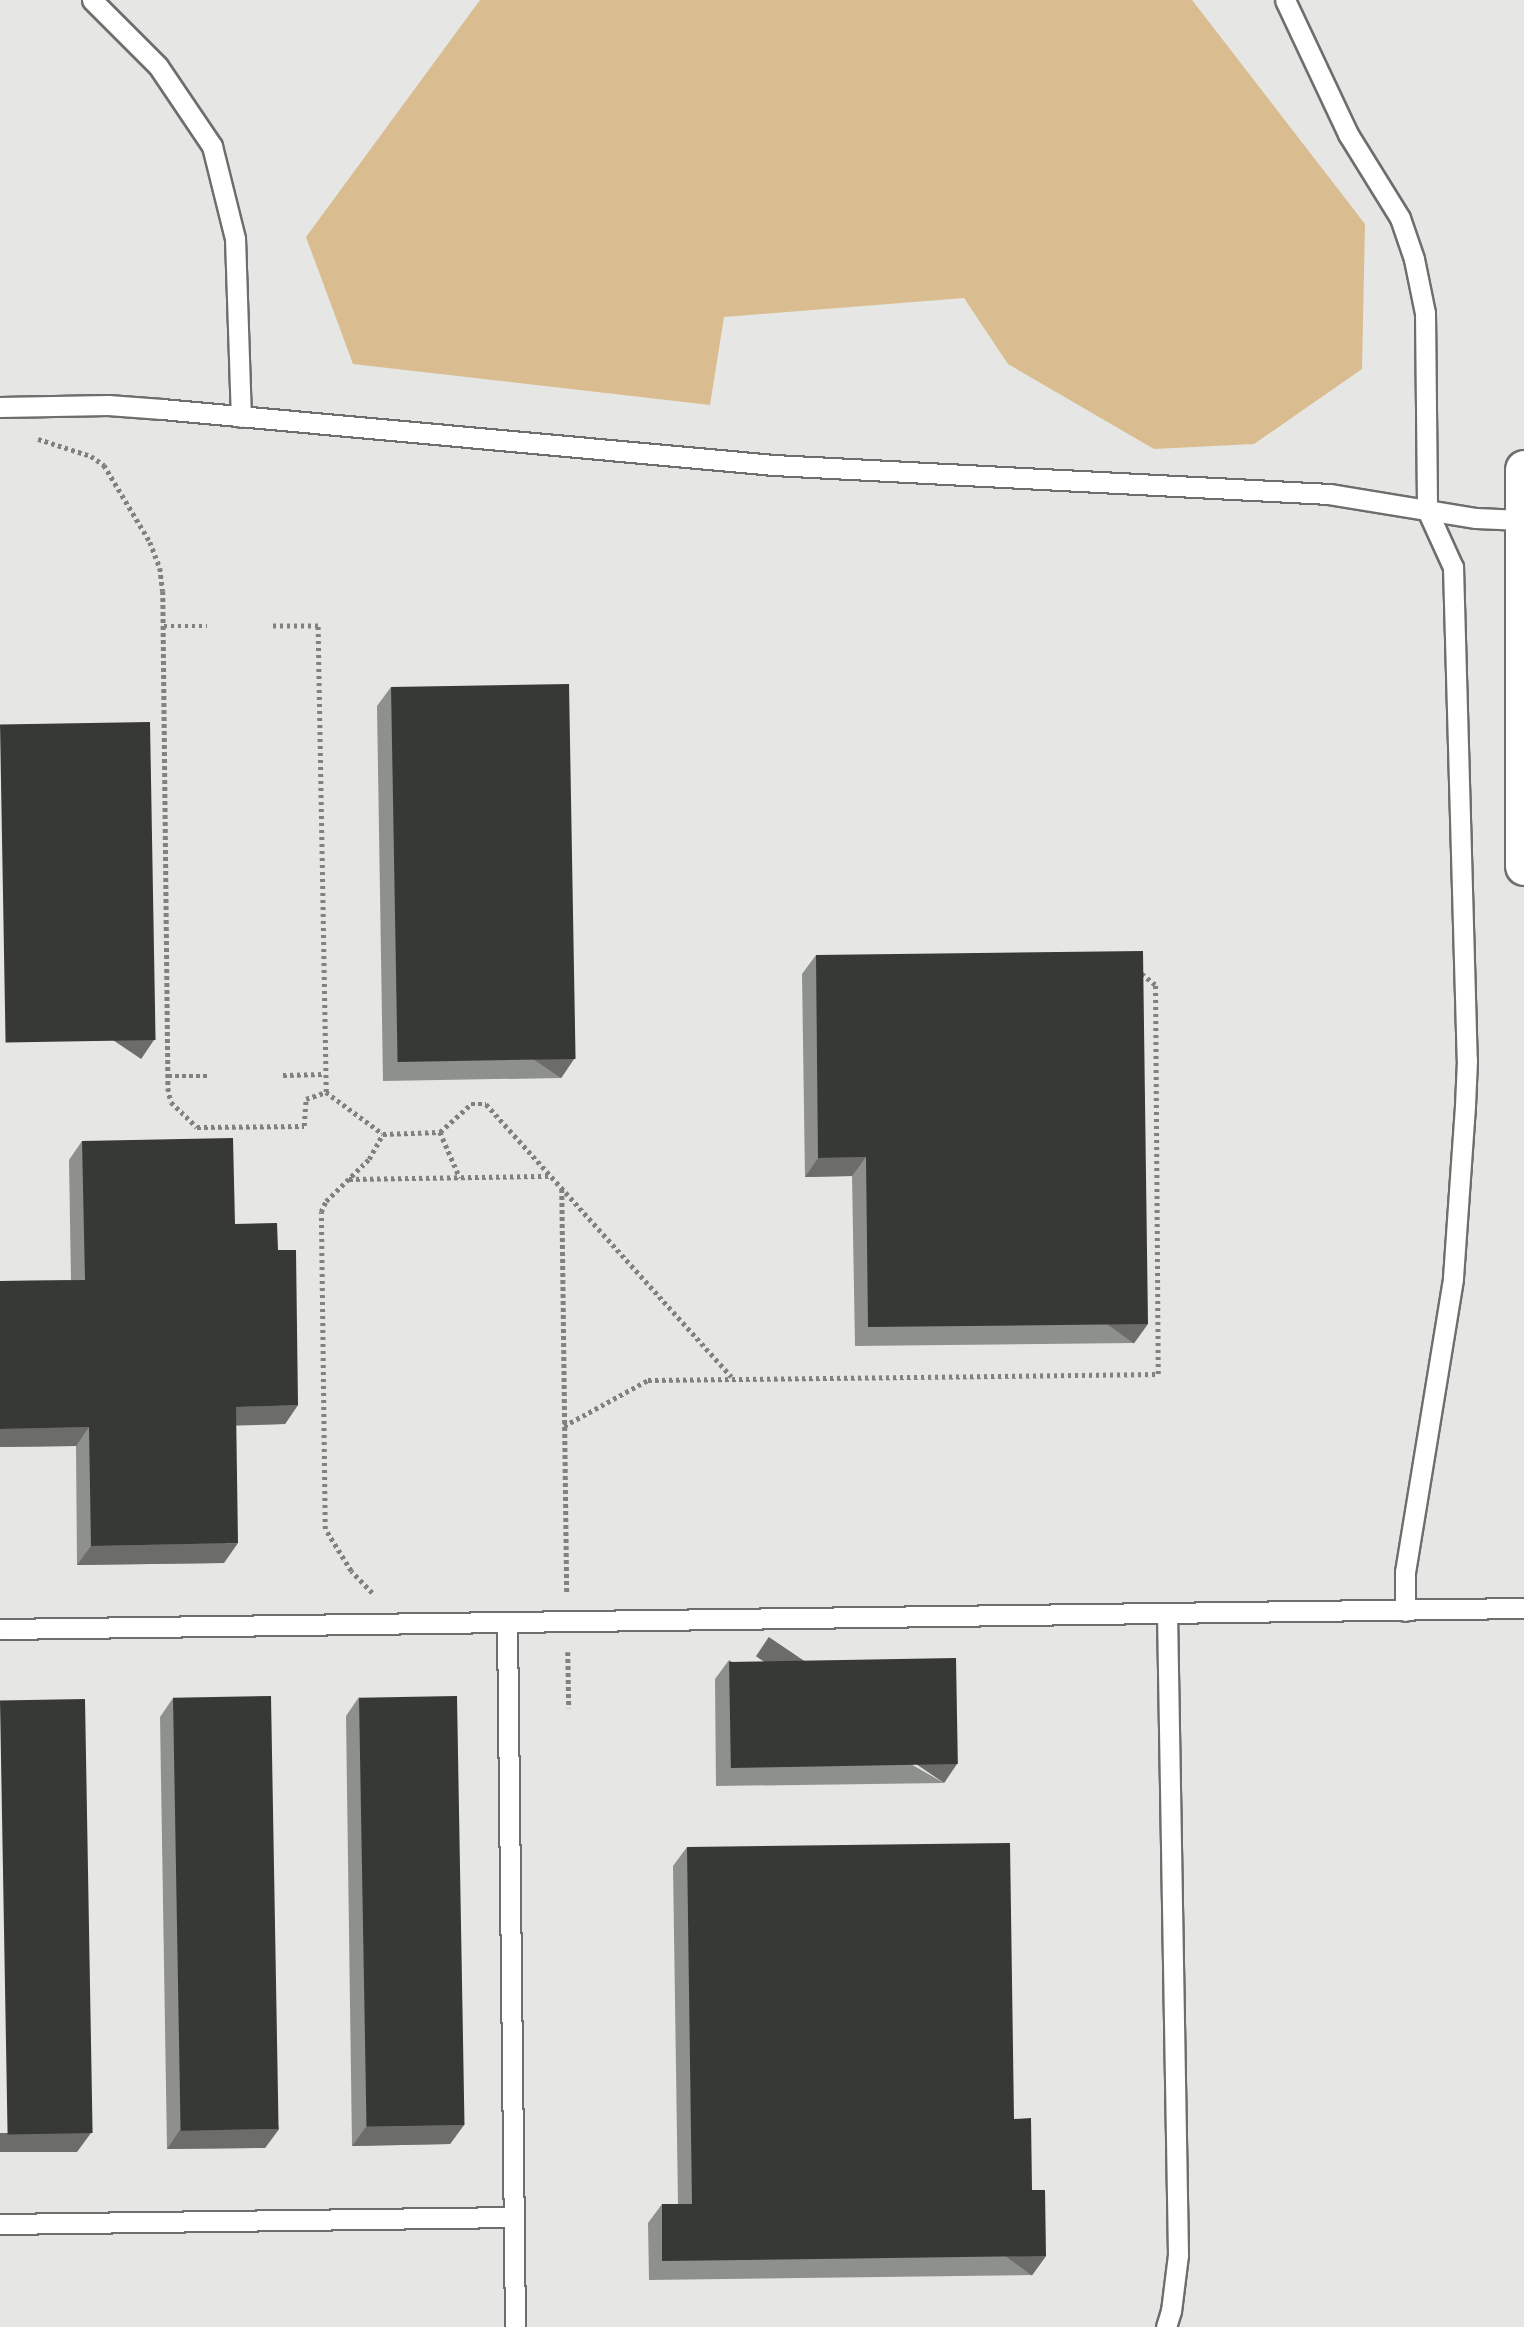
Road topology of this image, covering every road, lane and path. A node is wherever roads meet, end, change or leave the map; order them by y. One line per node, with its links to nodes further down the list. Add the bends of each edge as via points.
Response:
1 (92, 0): 4 (lane, via 158,66 212,146 235,238)
2 (1285, 0): 7 (lane, via 1348,134 1400,218 1414,259 1425,313)
3 (0, 407): 4 (lane, via 107,405)
4 (241, 417): 7 (lane, via 774,465 1328,494)
5 (29, 436): 9 (path, via 91,456 104,465 150,542 160,568)
6 (1524, 468): 8 (street)
7 (1427, 510): 8 (lane); 30 (lane, via 1453,567 1466,1060 1453,1279 1405,1572)
8 (1522, 520): 12 (street)
9 (164, 626): 10 (path); 16 (path)
10 (208, 626)
11 (271, 626): 14 (path, via 318,626)
12 (1524, 866)
13 (1138, 972): 25 (path, via 1155,985 1158,1374)
14 (324, 1074): 15 (path); 18 (path)
15 (283, 1075)
16 (168, 1076): 17 (path); 18 (path, via 171,1102 197,1127 304,1126 306,1099)
17 (208, 1076)
18 (327, 1092): 20 (path)
19 (440, 1132): 20 (path); 21 (path, via 471,1104 486,1104); 22 (path)
20 (383, 1134): 23 (path, via 369,1159)
21 (551, 1176): 22 (path); 24 (path)
22 (460, 1178): 23 (path)
23 (349, 1179): 27 (path, via 321,1212 325,1528 351,1571)
24 (562, 1188): 25 (path); 26 (path)
25 (733, 1378): 26 (path, via 648,1380)
26 (565, 1426): 28 (path)
27 (375, 1595)
28 (568, 1602)
29 (1524, 1608): 30 (lane)
30 (1405, 1611): 31 (lane)
31 (1167, 1615): 32 (lane); 39 (lane, via 1178,2255)
32 (507, 1624): 33 (lane); 36 (lane)
33 (0, 1629)
34 (568, 1647): 35 (path)
35 (569, 1708)
36 (513, 2217): 37 (lane); 38 (lane)
37 (0, 2224)
38 (515, 2327)
39 (1166, 2327)

